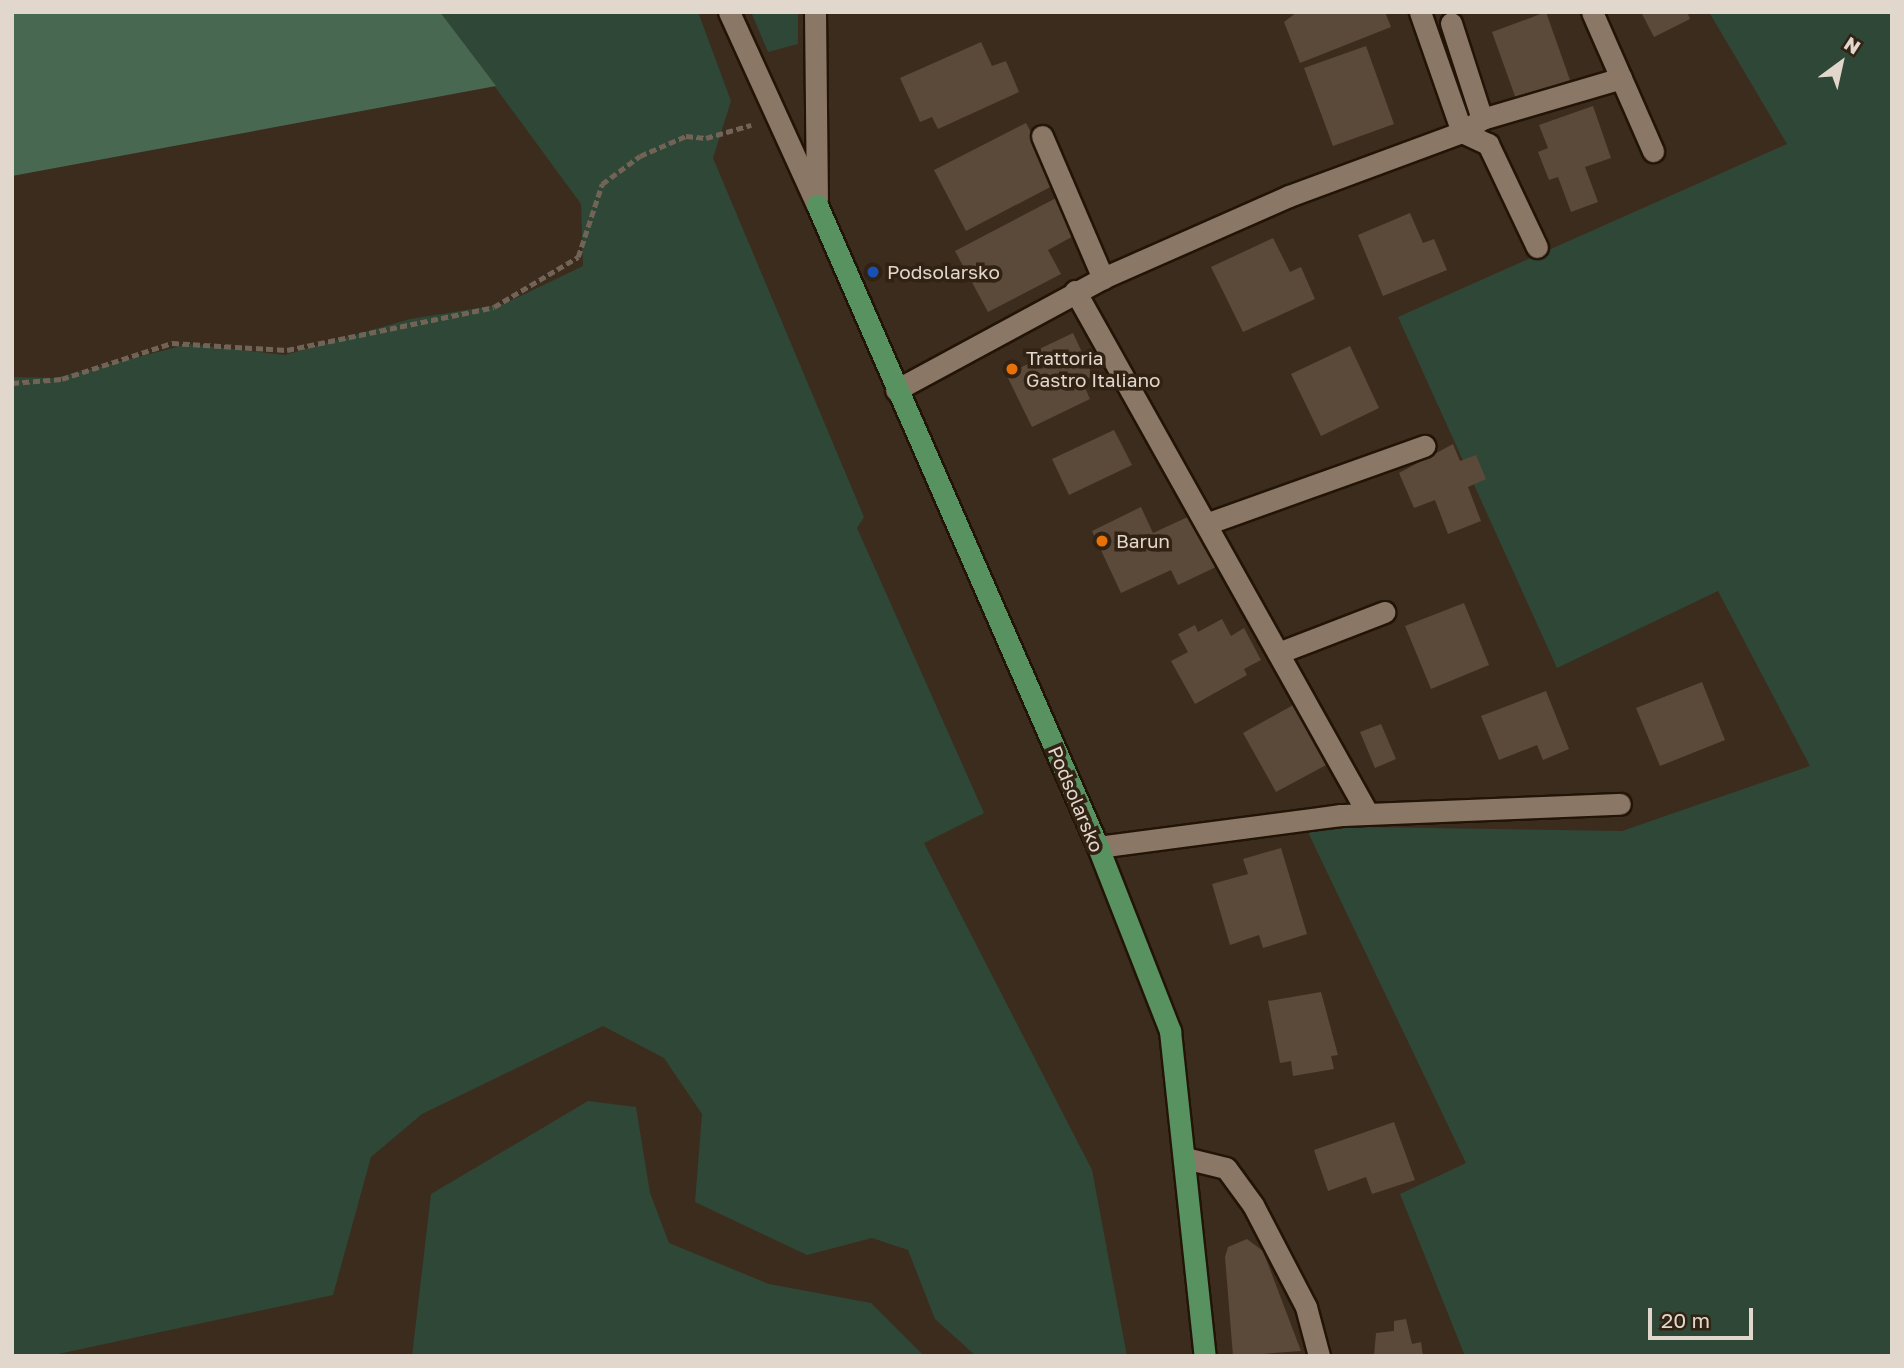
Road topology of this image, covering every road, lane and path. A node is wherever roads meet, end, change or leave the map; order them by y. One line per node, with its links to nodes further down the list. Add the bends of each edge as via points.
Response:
1 (729, 12): 12 (street)
2 (815, 12): 12 (street, Podsolarsko)
3 (1420, 12): 9 (street)
4 (1592, 12): 6 (street)
5 (1451, 23): 7 (street)
6 (1621, 78): 7 (street); 11 (street)
7 (1482, 120): 9 (street)
8 (737, 127): 16 (path, via 706,138 686,136 640,156 602,184 578,257 494,307 287,350 172,344 62,379)
9 (1462, 132): 13 (street, via 1488,144); 14 (street, via 1289,196)
10 (1042, 136): 14 (street)
11 (1653, 151)
12 (817, 205): 17 (main road, Podsolarsko)
13 (1537, 247)
14 (1103, 278): 15 (street)
15 (1075, 291): 17 (street); 19 (street)
16 (12, 383)
17 (896, 390): 24 (main road, Podsolarsko)
18 (1424, 446): 19 (street)
19 (1206, 524): 21 (street)
20 (1384, 612): 21 (street)
21 (1278, 653): 23 (street)
22 (1620, 804): 23 (street)
23 (1368, 814): 24 (street)
24 (1098, 847): 25 (main road, Podsolarsko, via 1170,1031)
25 (1185, 1158): 26 (main road, Podsolarsko); 27 (street, via 1226,1168 1252,1205 1306,1307)
26 (1205, 1356)
27 (1319, 1356)

